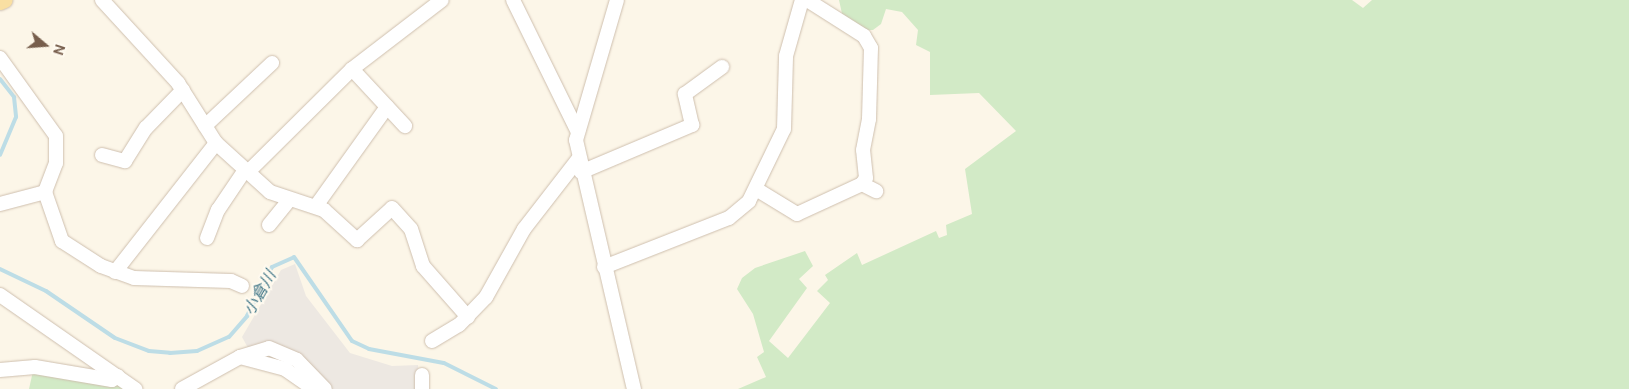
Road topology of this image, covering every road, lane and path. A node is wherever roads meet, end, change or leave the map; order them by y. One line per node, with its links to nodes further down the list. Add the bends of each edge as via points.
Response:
1 (5, 0): 8 (main road)
2 (102, 0): 13 (street)
3 (513, 0): 17 (street)
4 (617, 0): 17 (street)
5 (802, 0): 24 (street, via 786,56 784,130)
6 (807, 0): 23 (street, via 864,36 871,48 872,88 862,150 866,178)
7 (439, 1): 12 (street)
8 (0, 2)
9 (0, 58): 26 (street, via 56,136 56,163)
10 (272, 63): 15 (street)
11 (722, 67): 22 (street, via 685,94 692,125)
12 (352, 69): 14 (street); 21 (street)
13 (183, 90): 15 (street); 19 (street, via 146,128 125,160)
14 (387, 108): 16 (street); 29 (street)
15 (205, 126): 18 (street)
16 (405, 126)
17 (577, 130): 20 (street)
18 (216, 143): 21 (street); 33 (street)
19 (102, 155)
20 (579, 158): 22 (street); 36 (street, via 532,219 486,297)
21 (247, 171): 27 (street, via 270,192); 31 (street, via 218,210)
22 (581, 172): 32 (street)
23 (862, 184): 24 (street, via 797,214); 25 (street)
24 (756, 189): 32 (street, via 729,218)
25 (876, 191)
26 (44, 192): 28 (street); 33 (street, via 62,241)
27 (290, 199): 29 (street); 30 (street)
28 (0, 204)
29 (316, 206): 36 (street, via 359,240 392,208 411,229 427,273 444,285)
30 (270, 225)
31 (207, 238)
32 (604, 267): 45 (street)
33 (115, 272): 34 (street, via 147,280 231,281)
34 (242, 286)
35 (0, 296): 40 (street)
36 (468, 318): 37 (street)
37 (432, 341)
38 (240, 357): 42 (street); 43 (street, via 285,369); 44 (street, via 260,348 276,349 310,370)
39 (0, 370): 40 (street, via 35,367 112,380)
40 (118, 376): 41 (street)
41 (135, 389)
42 (182, 389)
43 (314, 389)
44 (325, 389)
45 (634, 389)

